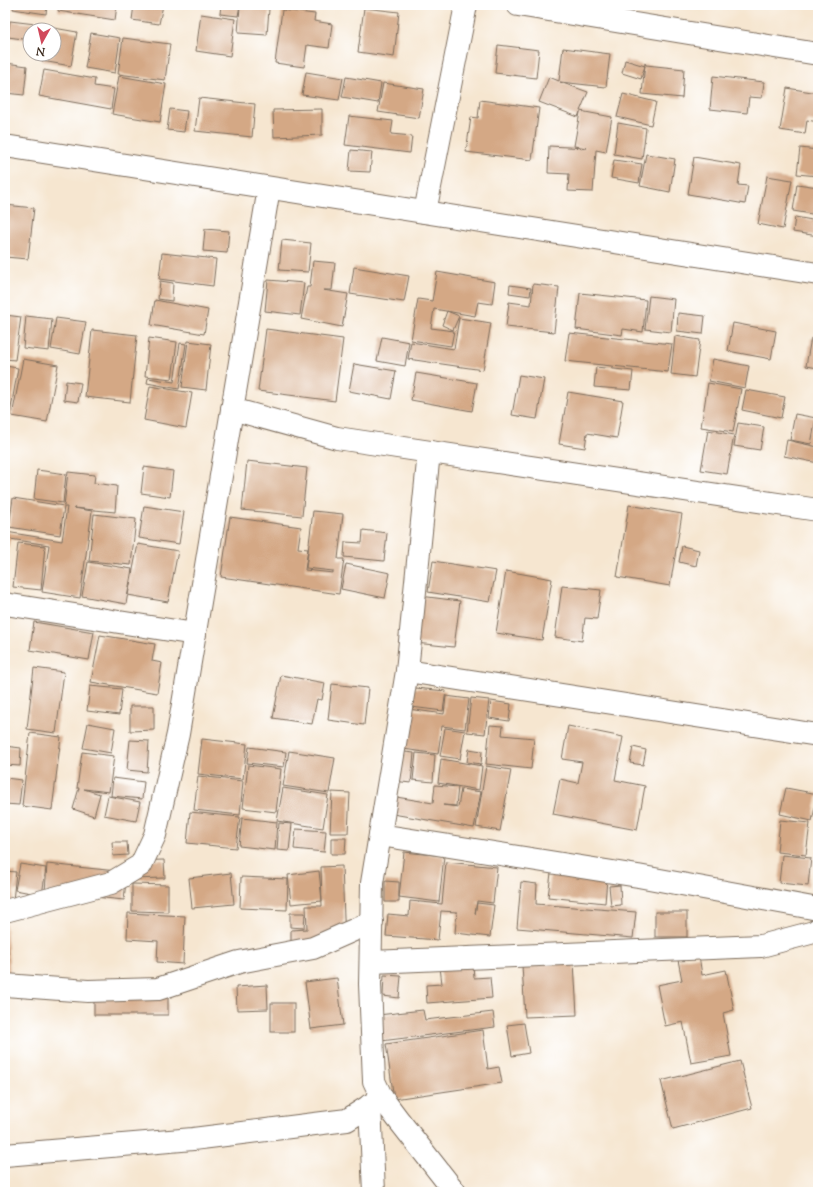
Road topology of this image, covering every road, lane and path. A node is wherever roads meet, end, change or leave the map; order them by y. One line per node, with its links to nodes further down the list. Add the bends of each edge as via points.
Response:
1 (466, 5): 6 (street)
2 (518, 5): 3 (street)
3 (818, 54)
4 (5, 146): 5 (street)
5 (269, 188): 6 (street); 8 (street)
6 (425, 212): 7 (street)
7 (818, 274)
8 (232, 409): 9 (street, via 337,438); 12 (street)
9 (429, 452): 10 (street); 13 (street)
10 (818, 510)
11 (5, 604): 12 (street)
12 (195, 634): 17 (street, via 178,734 157,827 141,865 111,883)
13 (407, 671): 14 (street); 15 (street)
14 (818, 735)
15 (380, 835): 16 (street, via 638,876); 18 (street, via 372,883)
16 (818, 909)
17 (5, 911)
18 (372, 922): 20 (street); 21 (street, via 313,948 239,962 158,989 88,990)
19 (818, 929): 20 (street, via 761,946)
20 (371, 962): 22 (street)
21 (7, 983)
22 (376, 1101): 23 (street, via 347,1120 193,1139); 24 (street); 25 (street)
23 (5, 1155)
24 (374, 1192)
25 (455, 1192)

